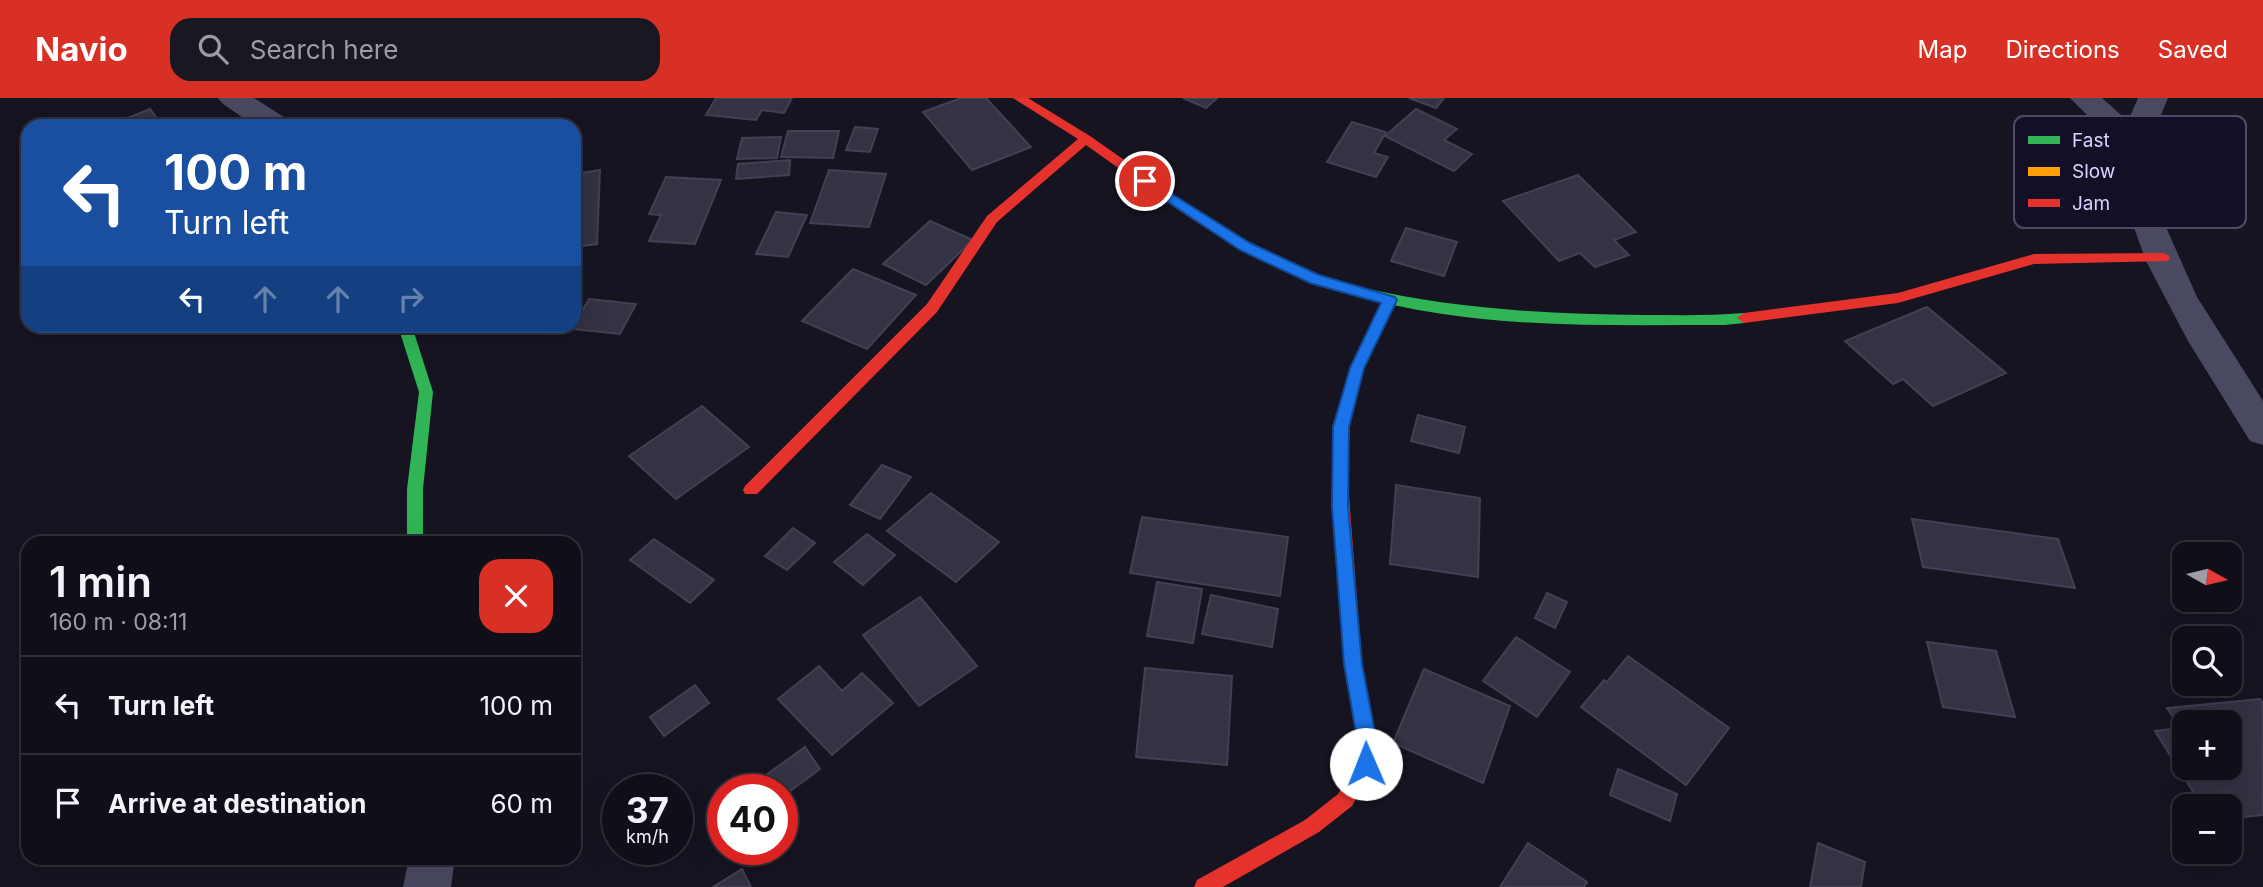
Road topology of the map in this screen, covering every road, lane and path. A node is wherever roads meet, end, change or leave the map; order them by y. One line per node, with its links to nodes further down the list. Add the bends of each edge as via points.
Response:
1 (233, 98): 7 (street)
2 (1019, 98): 8 (street)
3 (2085, 98): 5 (street)
4 (2154, 98): 6 (street)
5 (2104, 116)
6 (2147, 116)
7 (265, 119)
8 (1086, 139): 11 (street, via 1245,246 1314,279); 14 (street, via 992,219 932,308)
9 (2153, 228): 10 (street)
10 (2163, 258): 11 (street, via 2034,259 1898,299 1725,320 1533,319); 13 (street, via 2171,283)
11 (1390, 300): 18 (street, via 1357,368 1341,427 1340,506 1353,664 1367,738 1366,764 1345,800 1312,826)
12 (407, 333): 15 (street, via 426,393 415,489)
13 (2263, 431)
14 (751, 490)
15 (415, 536)
16 (431, 865): 17 (street)
17 (427, 887)
18 (1204, 887)

